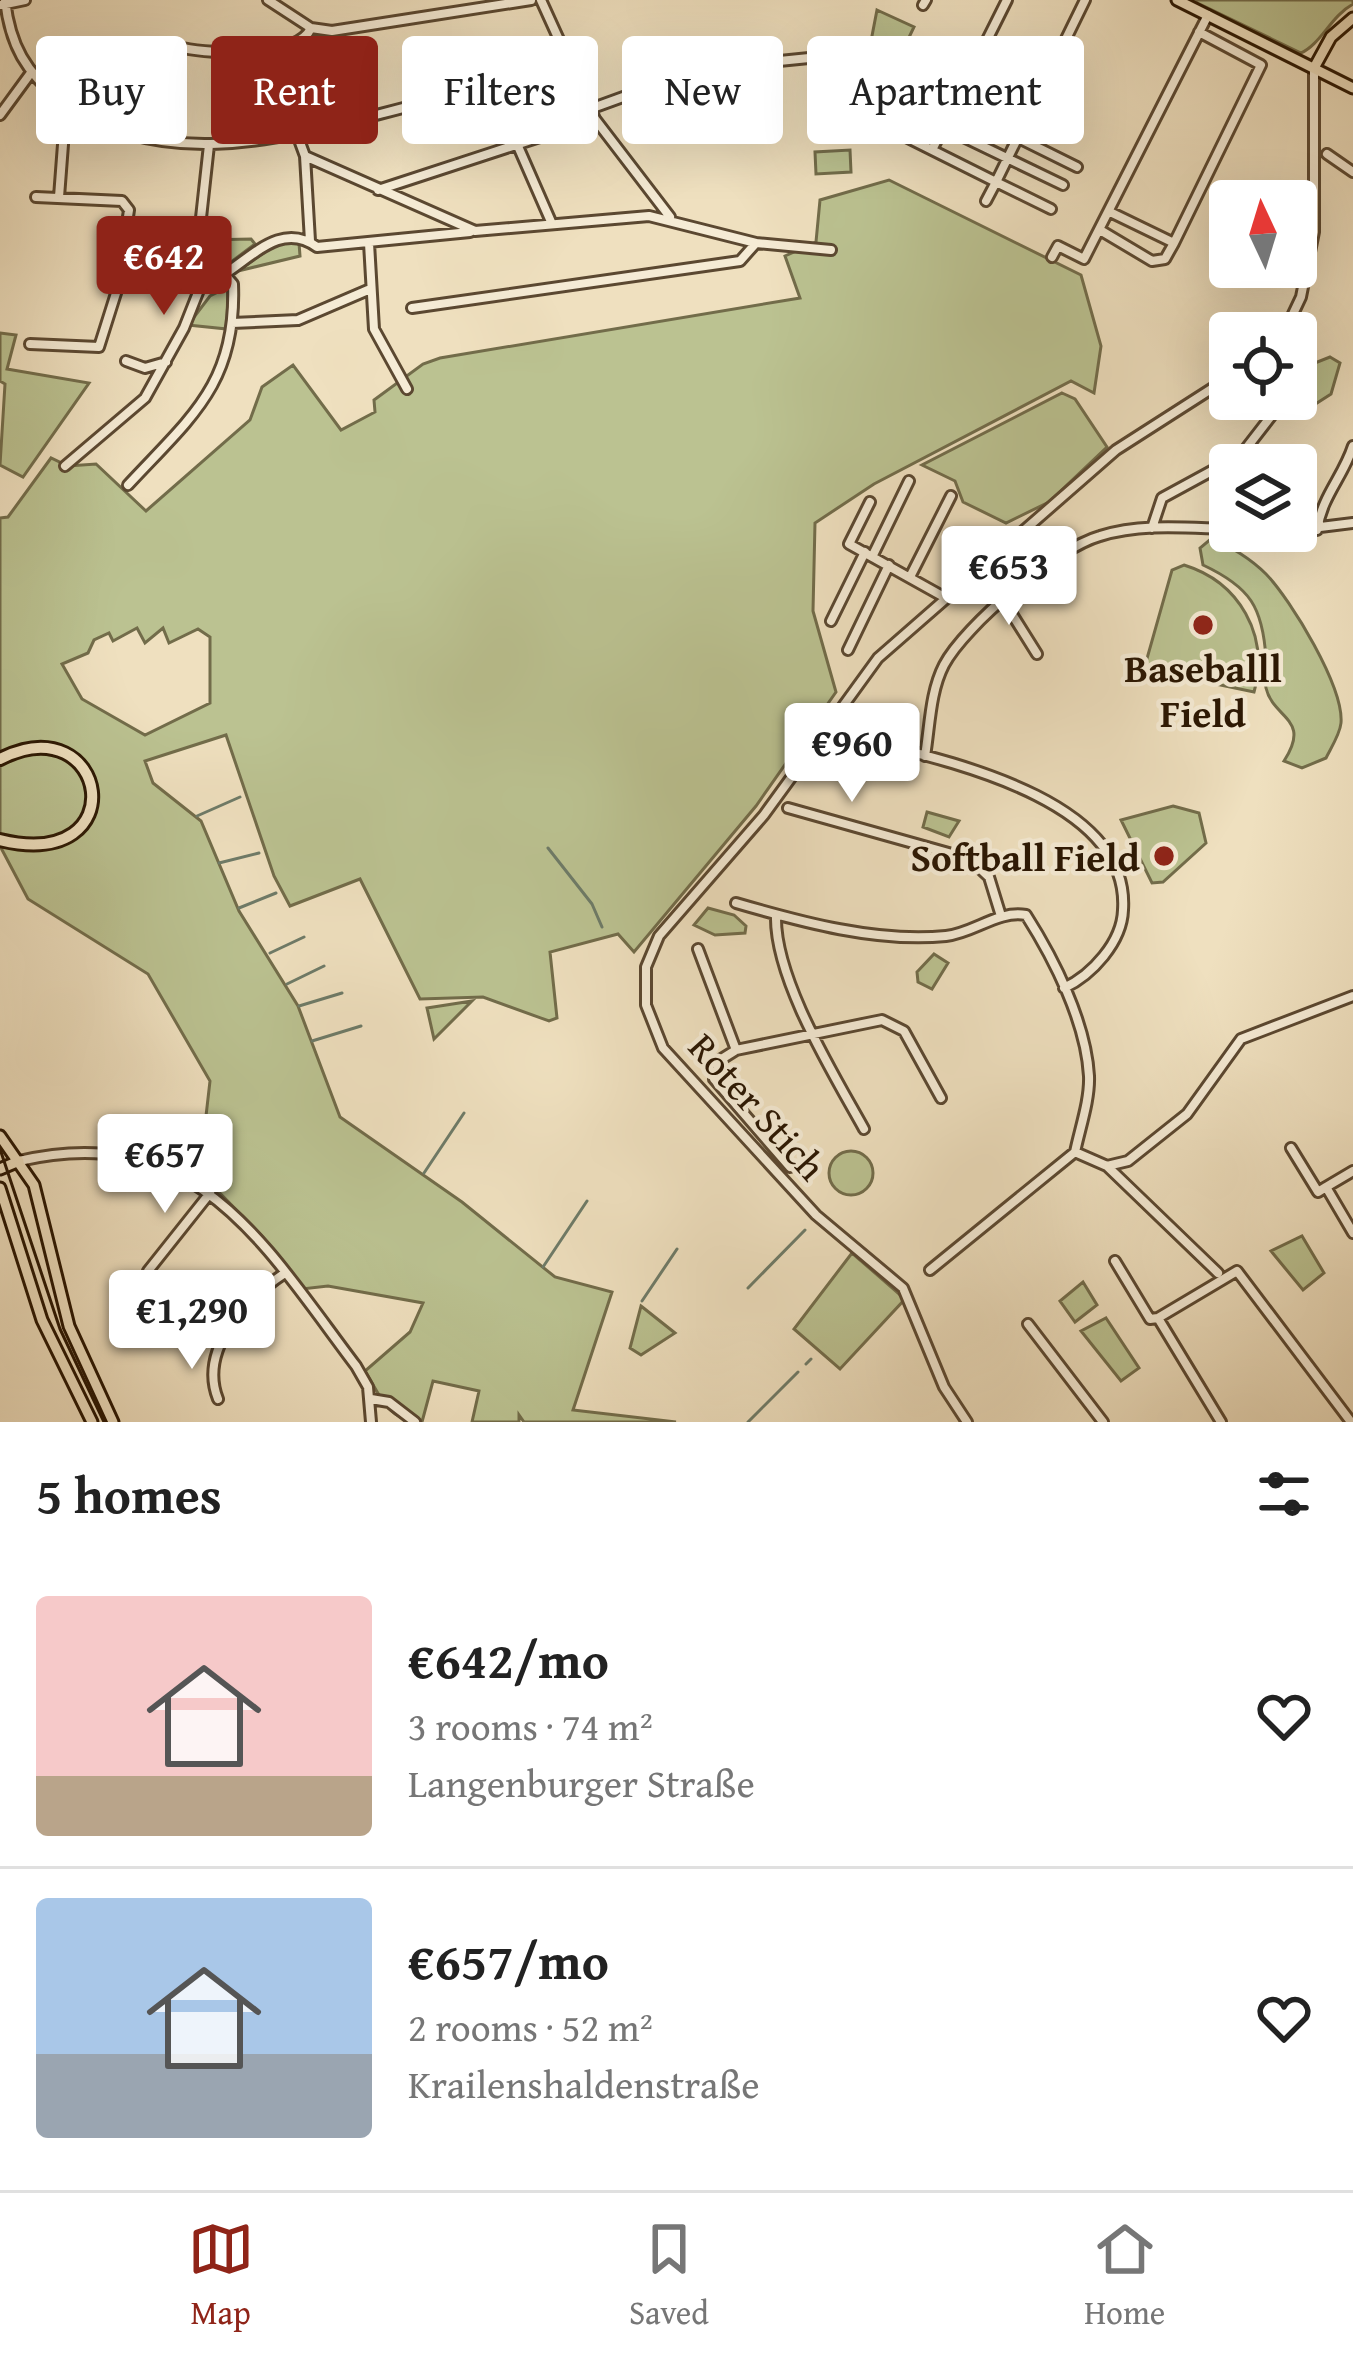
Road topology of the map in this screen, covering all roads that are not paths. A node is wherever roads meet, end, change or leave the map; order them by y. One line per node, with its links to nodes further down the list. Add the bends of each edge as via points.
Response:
1 (25, 0): 8 (street)
2 (268, 0): 11 (street)
3 (532, 0): 11 (street)
4 (541, 0): 13 (street)
5 (1007, 0): 14 (street)
6 (1085, 0): 15 (street)
7 (1177, 0): 9 (main road)
8 (3, 3): 19 (street)
9 (1208, 15): 12 (street); 18 (main road)
10 (1353, 18): 18 (main road)
11 (310, 28): 16 (street, via 299,41 247,52)
12 (1199, 32): 49 (street); 59 (street, via 1261,65)
13 (556, 36)
14 (989, 36)
15 (1067, 36)
16 (187, 47)
17 (807, 58): 22 (street, via 700,69)
18 (1314, 68): 21 (main road); 66 (street, via 1314,232)
19 (30, 74): 20 (street); 23 (street)
20 (36, 79)
21 (1353, 88)
22 (598, 112)
23 (0, 115)
24 (598, 121): 51 (street)
25 (187, 141): 35 (street)
26 (63, 144): 46 (street)
27 (219, 144): 35 (street)
28 (301, 144): 38 (street)
29 (517, 144): 44 (street); 52 (street)
30 (920, 144): 36 (street)
31 (935, 144): 36 (street)
32 (976, 144): 39 (street)
33 (1013, 144): 39 (street)
34 (1031, 144): 40 (street)
35 (209, 145): 63 (street)
36 (932, 150): 42 (street)
37 (1327, 154): 41 (street)
38 (305, 156): 44 (street); 56 (street)
39 (1007, 159): 42 (street); 43 (street)
40 (1077, 166)
41 (1353, 172)
42 (995, 182): 47 (street); 48 (street)
43 (1063, 185)
44 (378, 190): 50 (street)
45 (36, 196): 46 (street)
46 (59, 198): 68 (street, via 128,204 117,290 99,346)
47 (986, 202)
48 (1052, 208)
49 (1110, 212): 53 (street); 59 (street)
50 (437, 216): 54 (street); 55 (street)
51 (671, 218): 52 (street); 58 (street)
52 (552, 224): 54 (street)
53 (1100, 230): 59 (street, via 1152,261 1165,259); 61 (street, via 1084,259 1058,245)
54 (475, 231): 55 (street)
55 (435, 238): 57 (street)
56 (310, 241): 57 (street); 62 (street, via 262,245)
57 (368, 243): 64 (street)
58 (756, 243): 60 (street); 65 (street, via 740,261)
59 (1174, 243)
60 (831, 250)
61 (1052, 257)
62 (227, 277): 63 (street); 67 (street)
63 (202, 285): 70 (street)
64 (368, 290): 67 (street, via 298,320); 71 (street, via 378,339)
65 (412, 308)
66 (1294, 312)
67 (232, 323): 77 (street, via 207,400)
68 (30, 344)
69 (126, 361): 70 (street, via 145,368)
70 (167, 362): 75 (street, via 145,398)
71 (407, 389)
72 (1209, 390): 87 (street, Roter Stich, via 1116,450)
73 (1268, 420): 81 (street, via 1241,454 1162,498)
74 (1353, 446): 83 (street, via 1321,504)
75 (65, 466)
76 (909, 482): 84 (street)
77 (128, 485)
78 (951, 496): 86 (street)
79 (871, 502): 84 (street, via 849,544)
80 (1353, 523): 83 (street)
81 (1152, 528): 82 (street); 88 (street, via 1076,545)
82 (1209, 529)
83 (1317, 530)
84 (869, 554): 85 (street); 89 (street)
85 (889, 565): 86 (street); 90 (street)
86 (911, 575): 87 (street)
87 (944, 596): 134 (street, Roter Stich, via 855,685 764,815 659,936 643,983 663,1048 800,1199 903,1288 944,1388)
88 (1005, 603): 91 (street); 93 (street, via 946,662)
89 (831, 621)
90 (848, 650)
91 (1037, 654)
92 (837, 733): 93 (street)
93 (925, 756): 101 (street, via 1026,788 1109,855 1124,892 1123,923 1107,951)
94 (0, 759): 96 (highway, via 33,747 59,749 82,764 94,795 88,821 68,840)
95 (788, 808): 99 (street, via 970,859 989,878)
96 (0, 840)
97 (736, 903): 98 (street)
98 (776, 915): 99 (street, via 923,937 968,932); 103 (street)
99 (1001, 916): 101 (street, via 1025,915)
100 (698, 949): 104 (street)
101 (1064, 988): 109 (street, via 1090,1081)
102 (1353, 996): 111 (street, via 1241,1039 1175,1125 1128,1161)
103 (812, 1034): 104 (street); 105 (street, via 894,1024); 106 (street)
104 (736, 1050): 112 (street, via 714,1079)
105 (941, 1098)
106 (864, 1129)
107 (0, 1136): 110 (main road)
108 (1292, 1148): 115 (street, via 1318,1192)
109 (1075, 1152): 111 (street); 122 (street)
110 (19, 1161): 113 (main road); 117 (street, via 122,1154); 131 (main road, via 34,1185 80,1356)
111 (1107, 1166): 124 (street)
112 (790, 1167)
113 (0, 1168)
114 (1353, 1171): 115 (street)
115 (1326, 1187): 120 (street)
116 (0, 1188): 119 (main road)
117 (210, 1193): 123 (street); 126 (street, via 151,1264 148,1279 176,1337 216,1317)
118 (0, 1209): 119 (main road)
119 (10, 1217): 130 (main road, via 42,1320)
120 (1353, 1233)
121 (1115, 1261): 125 (street, via 1150,1319)
122 (930, 1270)
123 (285, 1273): 126 (street); 128 (street, via 356,1366)
124 (1218, 1273)
125 (1158, 1318): 136 (street); 137 (street, via 1237,1271)
126 (234, 1321): 129 (street, via 213,1377)
127 (1028, 1324): 135 (street)
128 (371, 1399): 132 (street); 133 (street)
129 (218, 1400)
130 (92, 1422)
131 (113, 1422)
132 (371, 1422)
133 (415, 1422)
134 (967, 1422)
135 (1103, 1422)
136 (1221, 1422)
137 (1351, 1422)

